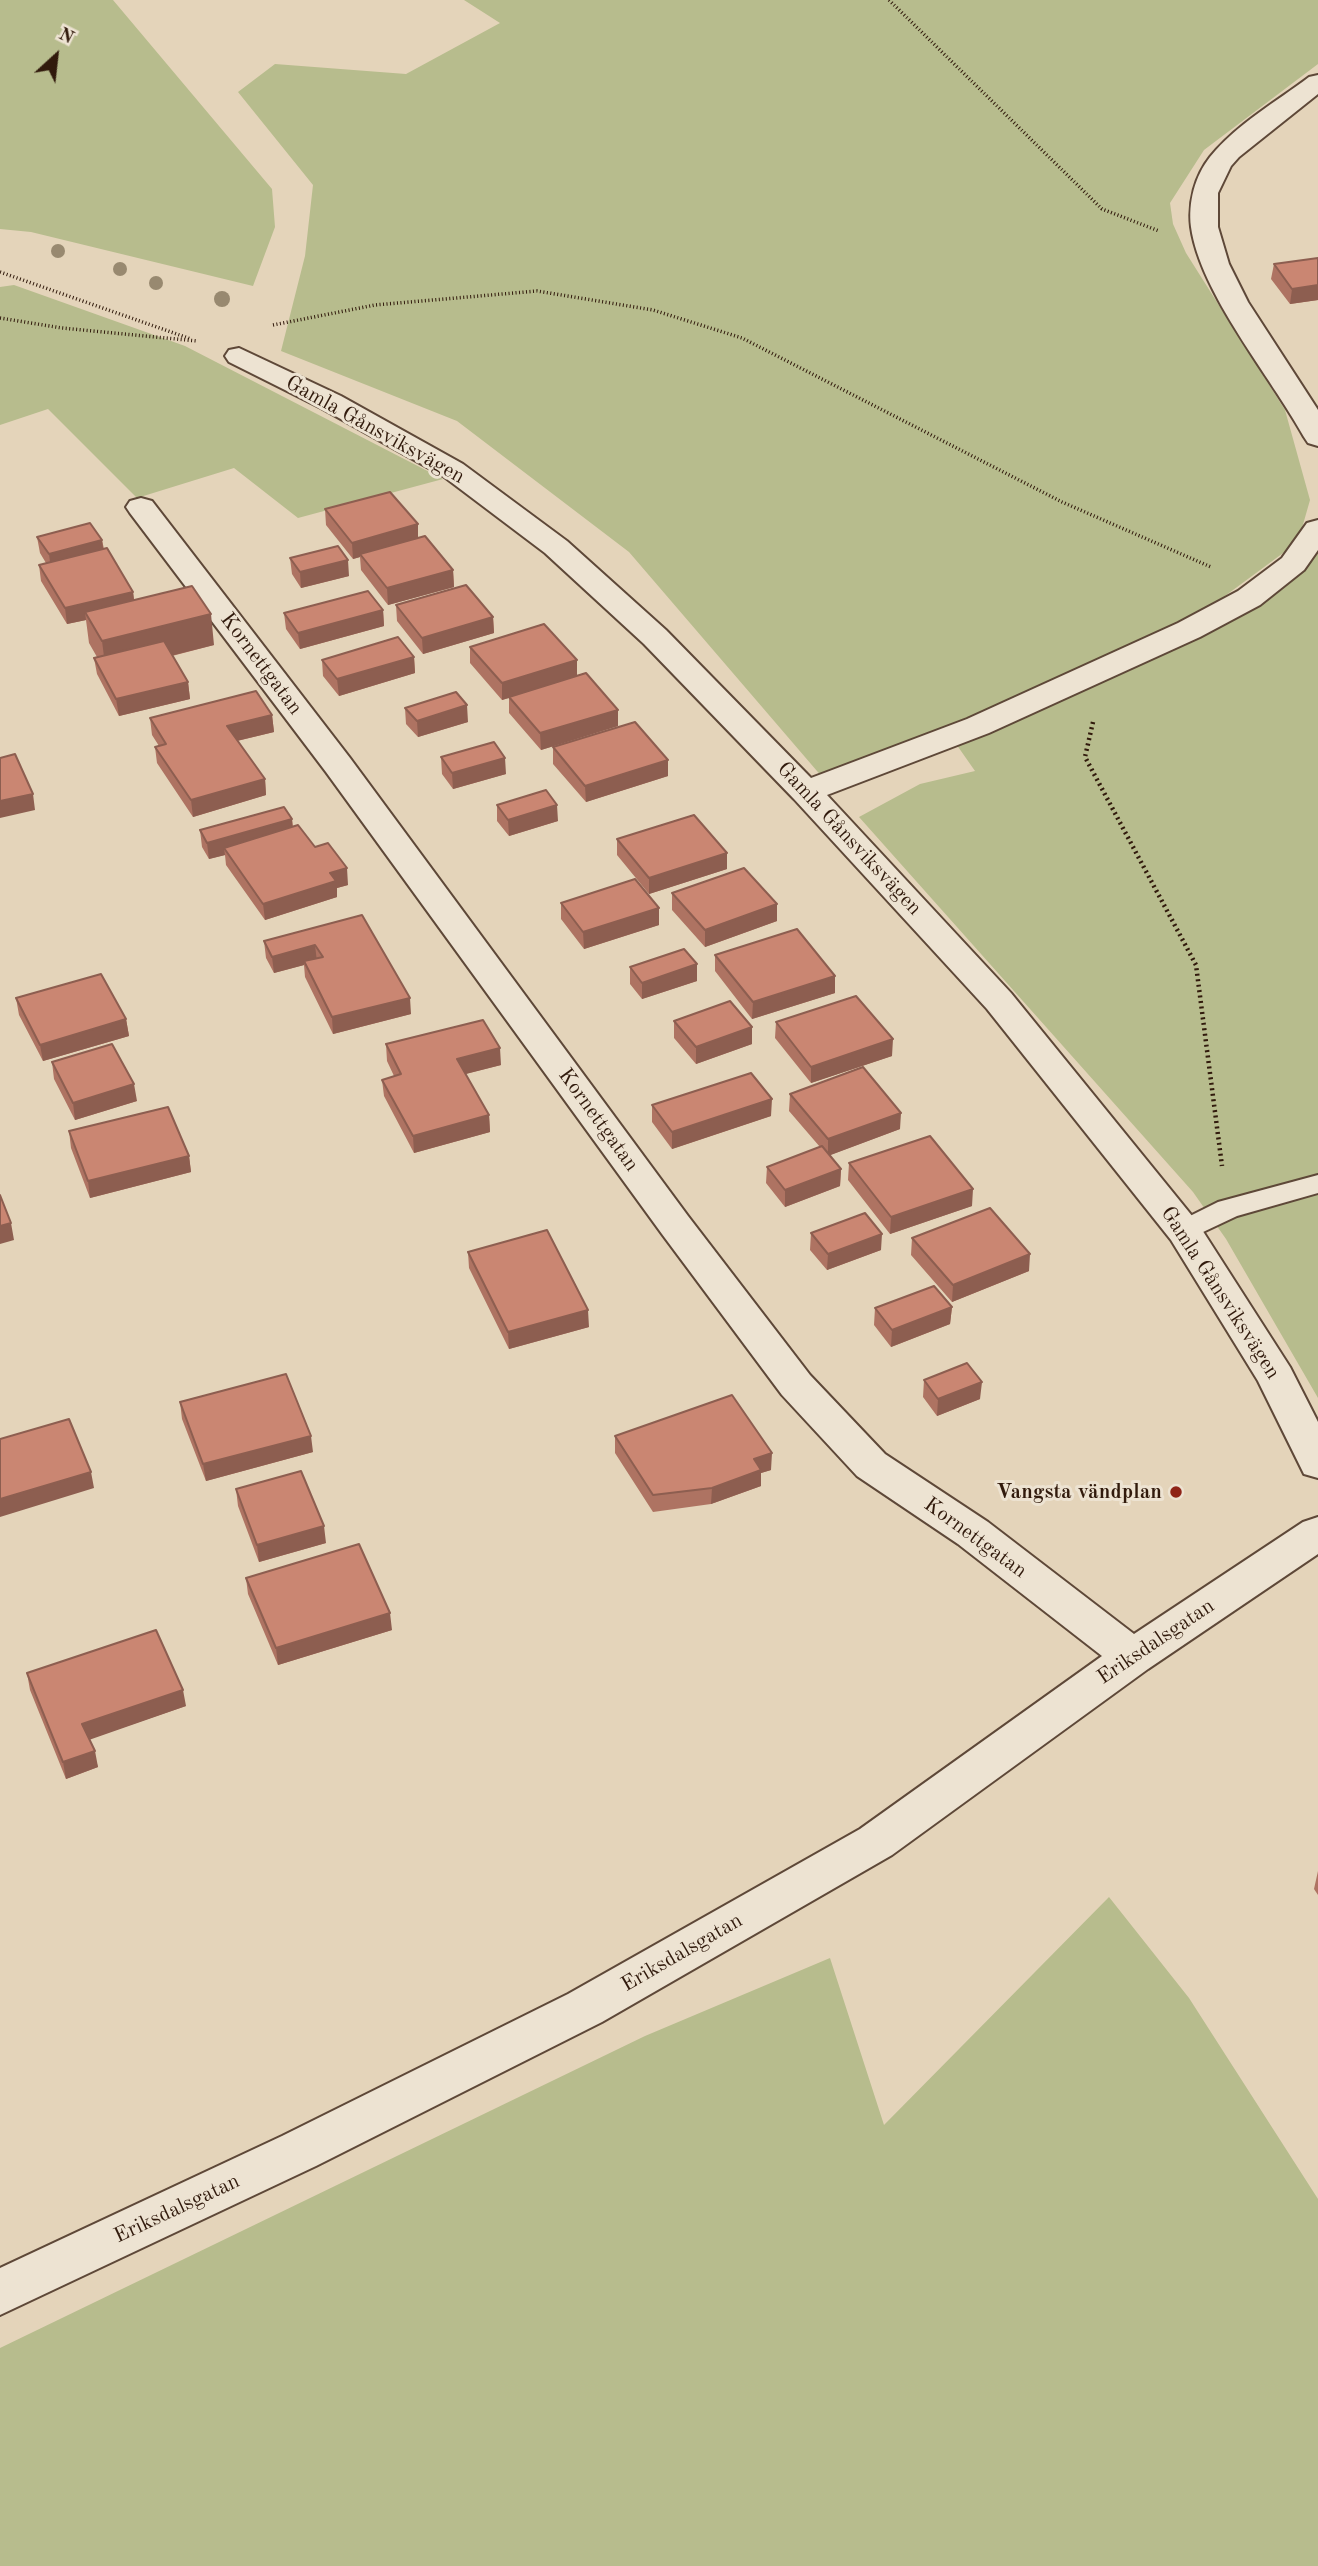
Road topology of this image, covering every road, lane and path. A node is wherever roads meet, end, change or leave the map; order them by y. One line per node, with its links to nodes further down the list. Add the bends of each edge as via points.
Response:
1 (889, 0): 3 (path, via 1102,209)
2 (1318, 82): 3 (street, via 1249,133 1218,164 1203,189 1202,217)
3 (1213, 253): 8 (street, via 1237,308)
4 (0, 272): 5 (path, via 198,341)
5 (0, 318)
6 (266, 326): 11 (path, via 375,305 537,291 653,310 742,338 1123,530 1219,571)
7 (239, 356): 13 (street, Gamla Gånsviksvägen, via 453,470 556,547 655,637)
8 (1318, 437)
9 (142, 507): 19 (street, Kornettgatan, via 796,1385 871,1465 973,1533)
10 (1318, 529): 11 (street, via 1293,564)
11 (1270, 582): 12 (street, via 1189,630)
12 (1104, 669): 13 (street, via 978,726); 15 (path, via 1086,757 1196,965)
13 (806, 792): 16 (street, Gamla Gånsviksvägen, via 999,1001)
14 (1318, 1184): 15 (lane)
15 (1228, 1209): 16 (lane)
16 (1184, 1231): 17 (street, Gamla Gånsviksvägen, via 1276,1377)
17 (1318, 1463)
18 (1318, 1533): 19 (street, Eriksdalsgatan)
19 (1133, 1657): 20 (street, Eriksdalsgatan, via 876,1842 585,2008 299,2151)
20 (0, 2292)

